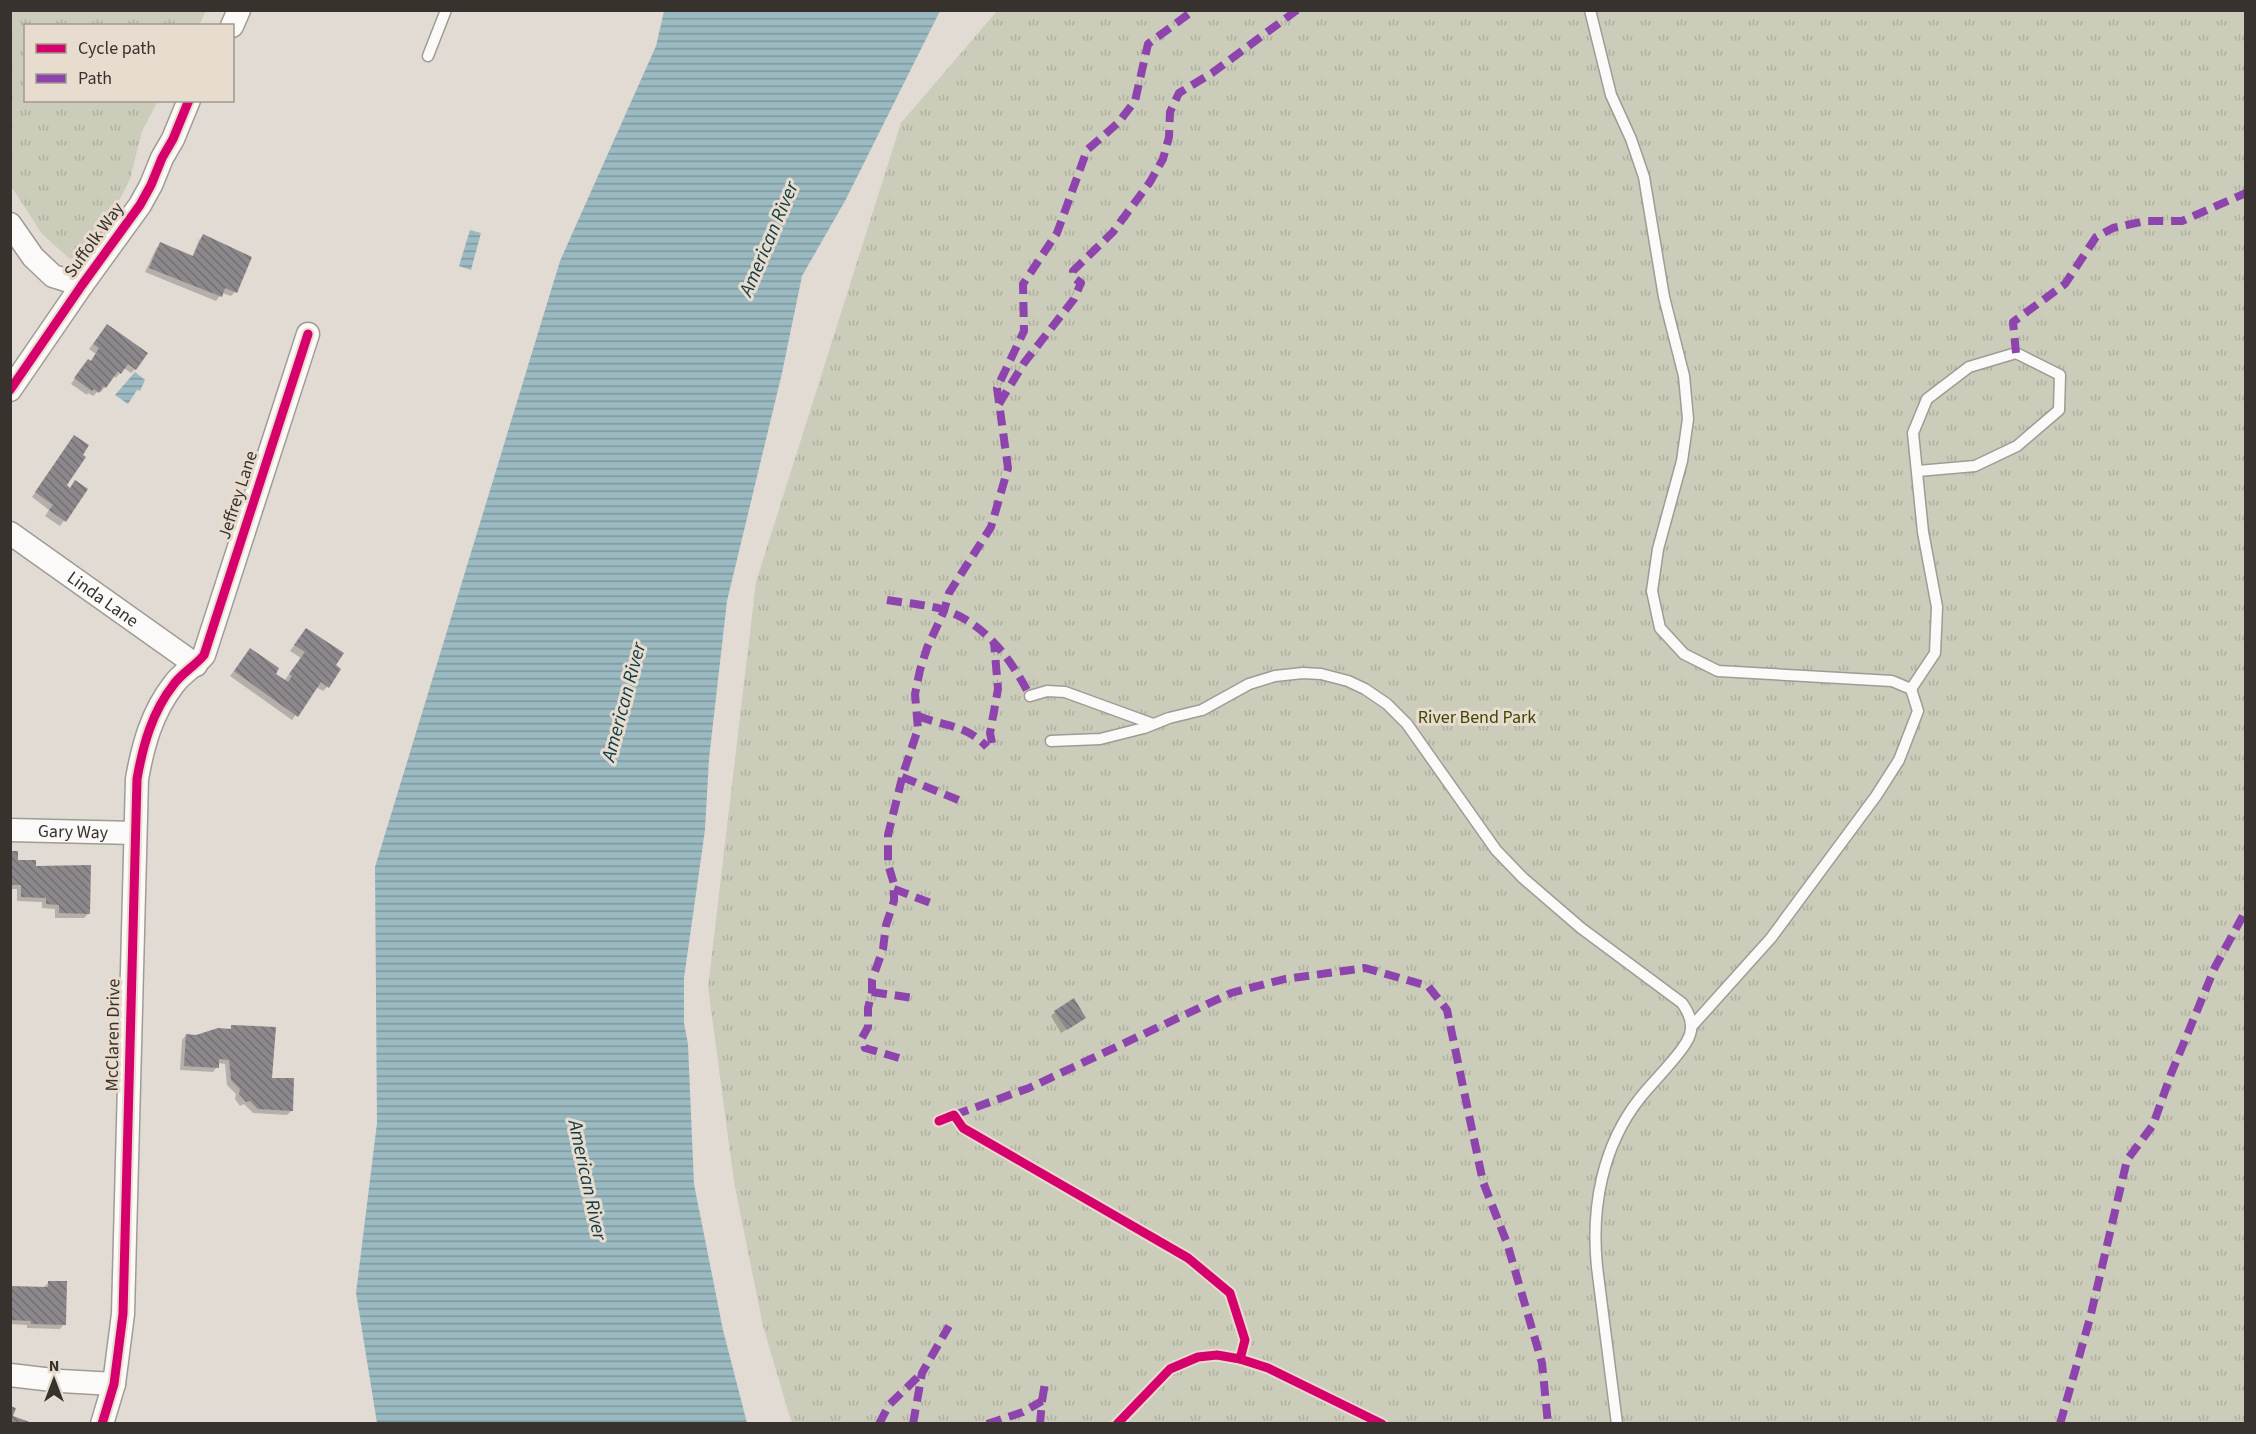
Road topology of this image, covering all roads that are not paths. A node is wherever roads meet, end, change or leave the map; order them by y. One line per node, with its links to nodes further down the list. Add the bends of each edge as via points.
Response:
1 (239, 10): 4 (street)
2 (446, 10): 5 (lane)
3 (1590, 10): 14 (lane, via 1611,95 1644,177 1664,297 1684,376 1688,419 1682,461 1658,549 1652,591 1660,628 1684,654 1718,670 1892,681)
4 (233, 24)
5 (429, 56)
6 (188, 102): 8 (street, Suffolk Way, via 140,205)
7 (10, 224): 8 (street, via 52,276)
8 (82, 285): 10 (street, Suffolk Way)
9 (308, 334): 13 (street, Jeffrey Lane, via 204,655)
10 (10, 390)
11 (1918, 471): 11 (lane, via 1913,433 1926,399 1969,367 2016,353 2060,375 2059,410 2017,446 1975,466); 14 (lane, via 1923,532 1937,607 1935,653)
12 (10, 533): 13 (street, Linda Lane)
13 (196, 664): 19 (street, McClaren Drive, via 175,682 153,720 137,779)
14 (1911, 689): 20 (lane, via 1918,711 1899,760 1771,938)
15 (1030, 696): 16 (lane, via 1047,691 1065,692)
16 (1153, 724): 17 (lane, via 1100,739); 20 (lane, via 1202,710 1249,684 1275,676 1321,675 1365,689 1407,724 1496,850 1516,871 1581,928 1682,1003)
17 (1051, 741)
18 (10, 830): 19 (street, Gary Way)
19 (135, 832): 22 (street, McClaren Drive, via 123,1314)
20 (1692, 1026): 24 (lane, via 1688,1041 1626,1118 1610,1150 1600,1185 1594,1244)
21 (10, 1375): 22 (street)
22 (114, 1384): 23 (street, McClaren Drive)
23 (102, 1424)
24 (1617, 1424)

